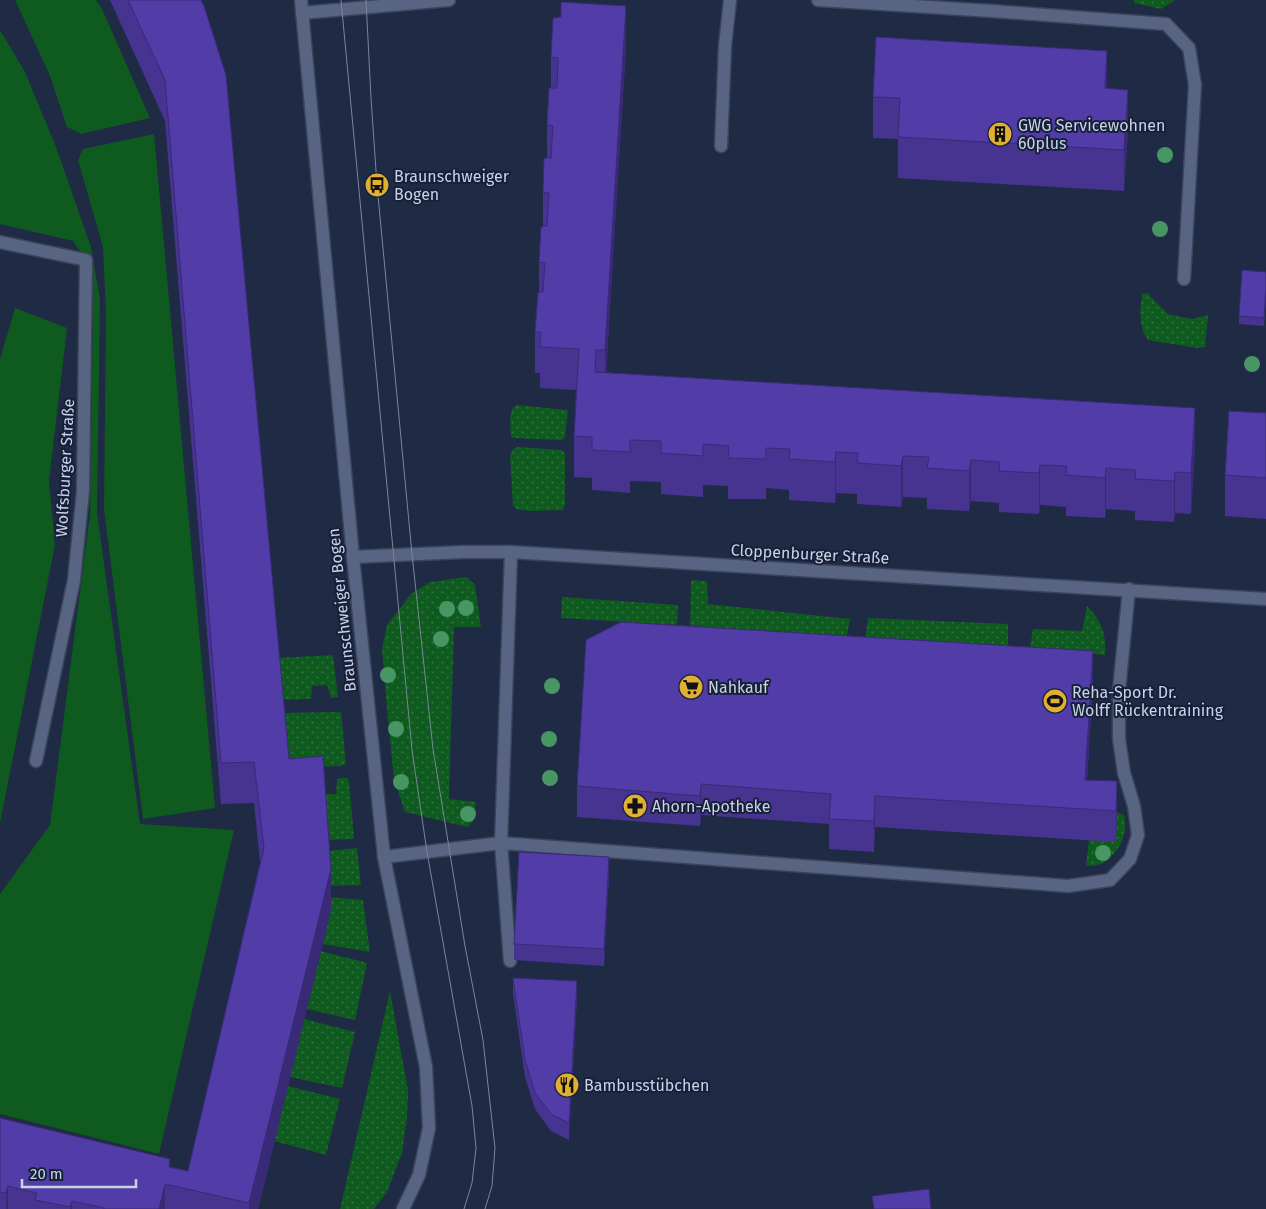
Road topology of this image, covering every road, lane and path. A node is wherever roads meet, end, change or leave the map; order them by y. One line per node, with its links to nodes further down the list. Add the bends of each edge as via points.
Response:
1 (449, 0): 4 (street)
2 (730, 0): 5 (street)
3 (818, 0): 7 (street, via 1166,24 1189,48 1195,85)
4 (301, 6): 9 (street, Braunschweiger Bogen)
5 (721, 146)
6 (0, 242): 12 (street, Wolfsburger Straße, via 86,260 83,491 74,580)
7 (1184, 279)
8 (511, 552): 9 (street, Cloppenburger Straße); 10 (street, Cloppenburger Straße); 13 (street)
9 (352, 557): 14 (street, Braunschweiger Bogen)
10 (1129, 589): 11 (street, Cloppenburger Straße); 13 (street, via 1119,690 1118,739 1138,835 1130,859 1110,880 1068,886)
11 (1266, 599)
12 (36, 761)
13 (501, 843): 14 (street); 15 (street)
14 (384, 857): 16 (street, Braunschweiger Bogen, via 426,1066 429,1120 419,1175)
15 (510, 961)
16 (402, 1209)

